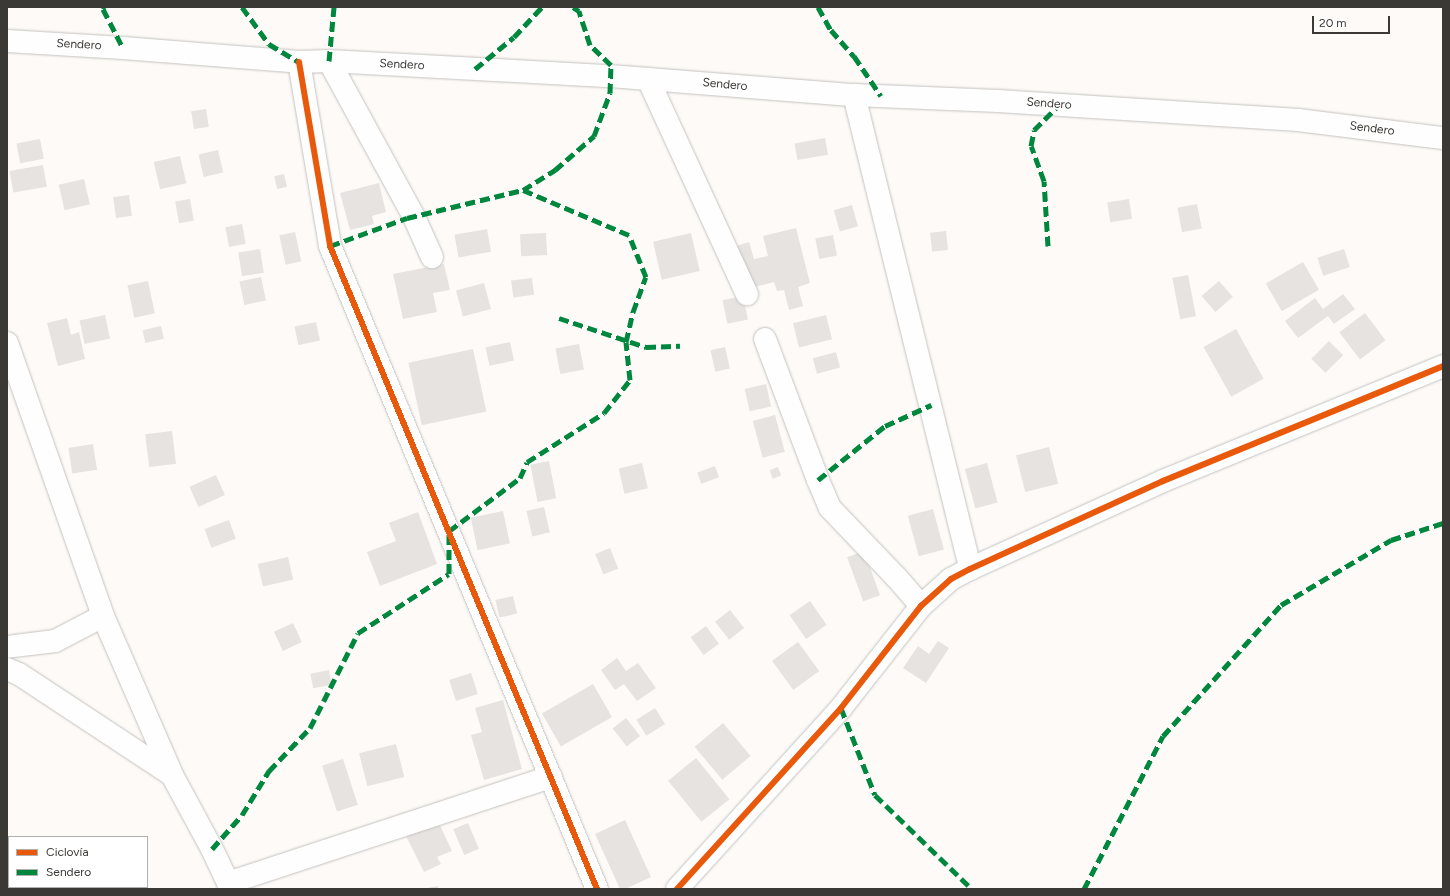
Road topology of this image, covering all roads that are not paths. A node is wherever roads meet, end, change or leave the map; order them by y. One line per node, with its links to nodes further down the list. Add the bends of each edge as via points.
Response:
1 (7, 41): 3 (street, Sendero)
2 (329, 61): 3 (street, Sendero); 4 (street, Sendero); 7 (street, via 414,217)
3 (299, 62): 18 (street, via 330,246)
4 (648, 79): 5 (street, Sendero); 8 (street)
5 (854, 95): 6 (street, Sendero, via 998,101 1298,120); 12 (street)
6 (1443, 138)
7 (432, 257)
8 (747, 294)
9 (765, 339): 13 (street, via 830,508)
10 (7, 343): 14 (street)
11 (1443, 366): 12 (street, via 1164,481)
12 (970, 569): 13 (street, via 951,579)
13 (921, 606): 21 (street, via 841,708)
14 (103, 616): 15 (street, via 55,641); 17 (street)
15 (7, 647)
16 (7, 669): 17 (street)
17 (172, 775): 19 (street)
18 (551, 777): 19 (street); 20 (street)
19 (229, 886)
20 (597, 889)
21 (677, 889)

